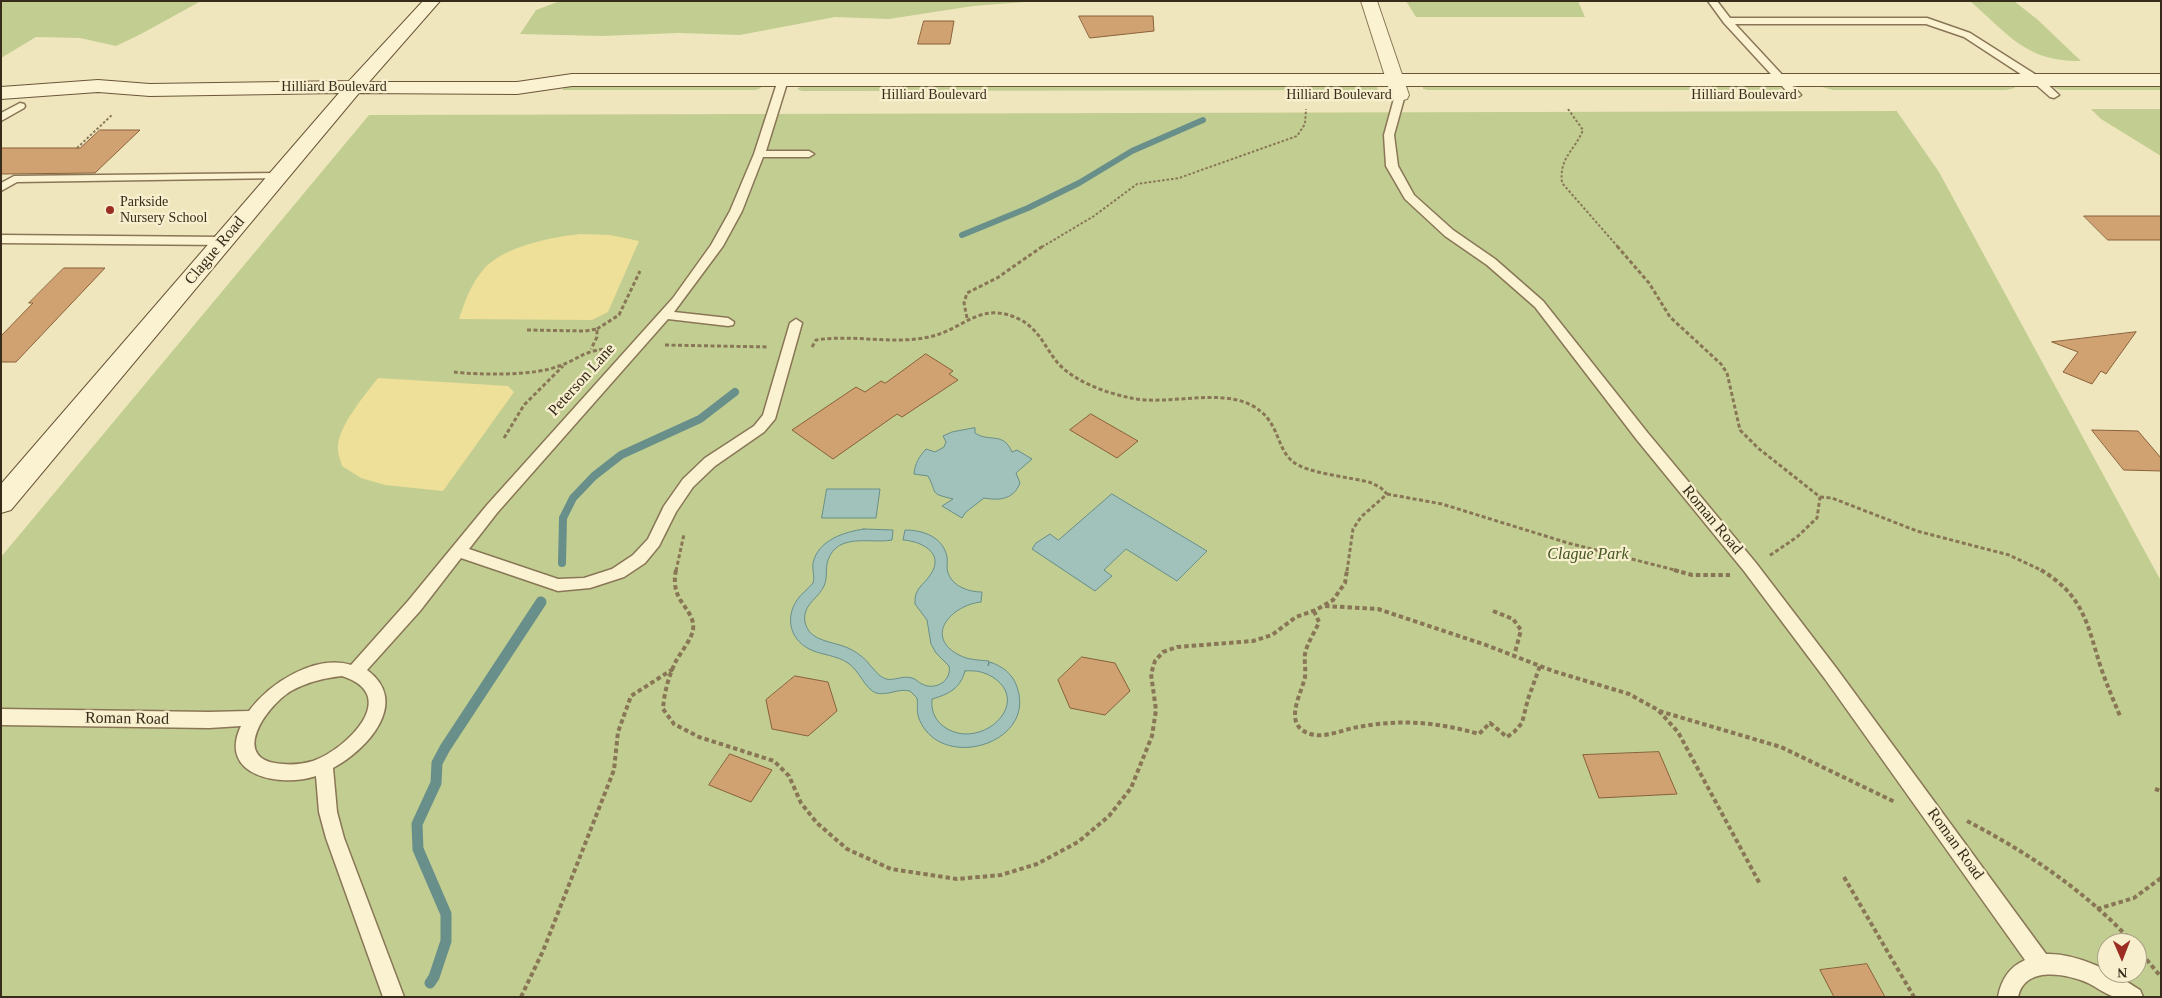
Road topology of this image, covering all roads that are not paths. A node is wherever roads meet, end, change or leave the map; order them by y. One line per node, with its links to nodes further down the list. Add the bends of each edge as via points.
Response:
1 (432, 1): 8 (main road, Clague Road)
2 (1369, 1): 10 (main road)
3 (1712, 1): 4 (lane)
4 (1727, 21): 5 (lane); 6 (lane, via 1927,21 1967,34)
5 (1782, 80): 6 (main road, Hilliard Boulevard); 10 (main road, Hilliard Boulevard); 13 (lane)
6 (2037, 80): 7 (main road, Hilliard Boulevard); 14 (lane)
7 (2161, 80)
8 (354, 87): 9 (main road, Hilliard Boulevard, via 517,88 560,95); 11 (main road, Hilliard Boulevard); 20 (main road, Clague Road)
9 (780, 88): 10 (main road, Hilliard Boulevard); 18 (lane, Peterson Lane)
10 (1397, 88): 13 (main road, Hilliard Boulevard); 33 (lane, Roman Road, via 1389,135 1391,158 1408,197 1539,304 1756,574)
11 (150, 90): 12 (main road, Hilliard Boulevard, via 98,86); 16 (main road, Hilliard Boulevard, via 84,102)
12 (1, 93)
13 (1796, 95): 14 (main road, Hilliard Boulevard)
14 (2054, 95): 15 (main road, Hilliard Boulevard)
15 (2161, 96)
16 (10, 107): 17 (lane)
17 (1, 118)
18 (760, 154): 19 (lane); 24 (lane, Peterson Lane, via 717,246)
19 (809, 154)
20 (278, 176): 21 (lane, via 14,179); 23 (main road, Clague Road)
21 (1, 188)
22 (1, 239): 23 (lane)
23 (224, 241): 27 (main road, Clague Road)
24 (664, 315): 25 (lane); 28 (lane, Peterson Lane)
25 (728, 322)
26 (796, 323): 28 (lane, via 770,416 760,429 710,462 688,483 669,510 654,542 640,559 618,574 584,584 558,585)
27 (1, 503)
28 (458, 551): 29 (lane, Peterson Lane)
29 (355, 672): 31 (lane, via 326,670 294,681 265,702); 32 (lane, via 374,686 378,696 377,708 362,736)
30 (1, 717): 31 (lane, Roman Road)
31 (253, 718): 32 (lane, via 246,732 245,746 249,758 259,767 290,773)
32 (324, 764): 34 (lane, via 328,812 335,838)
33 (2041, 965): 35 (lane, via 2025,971 2012,982); 36 (lane, via 2063,965 2087,971 2112,982)
34 (394, 997)
35 (2008, 997)
36 (2133, 997)

